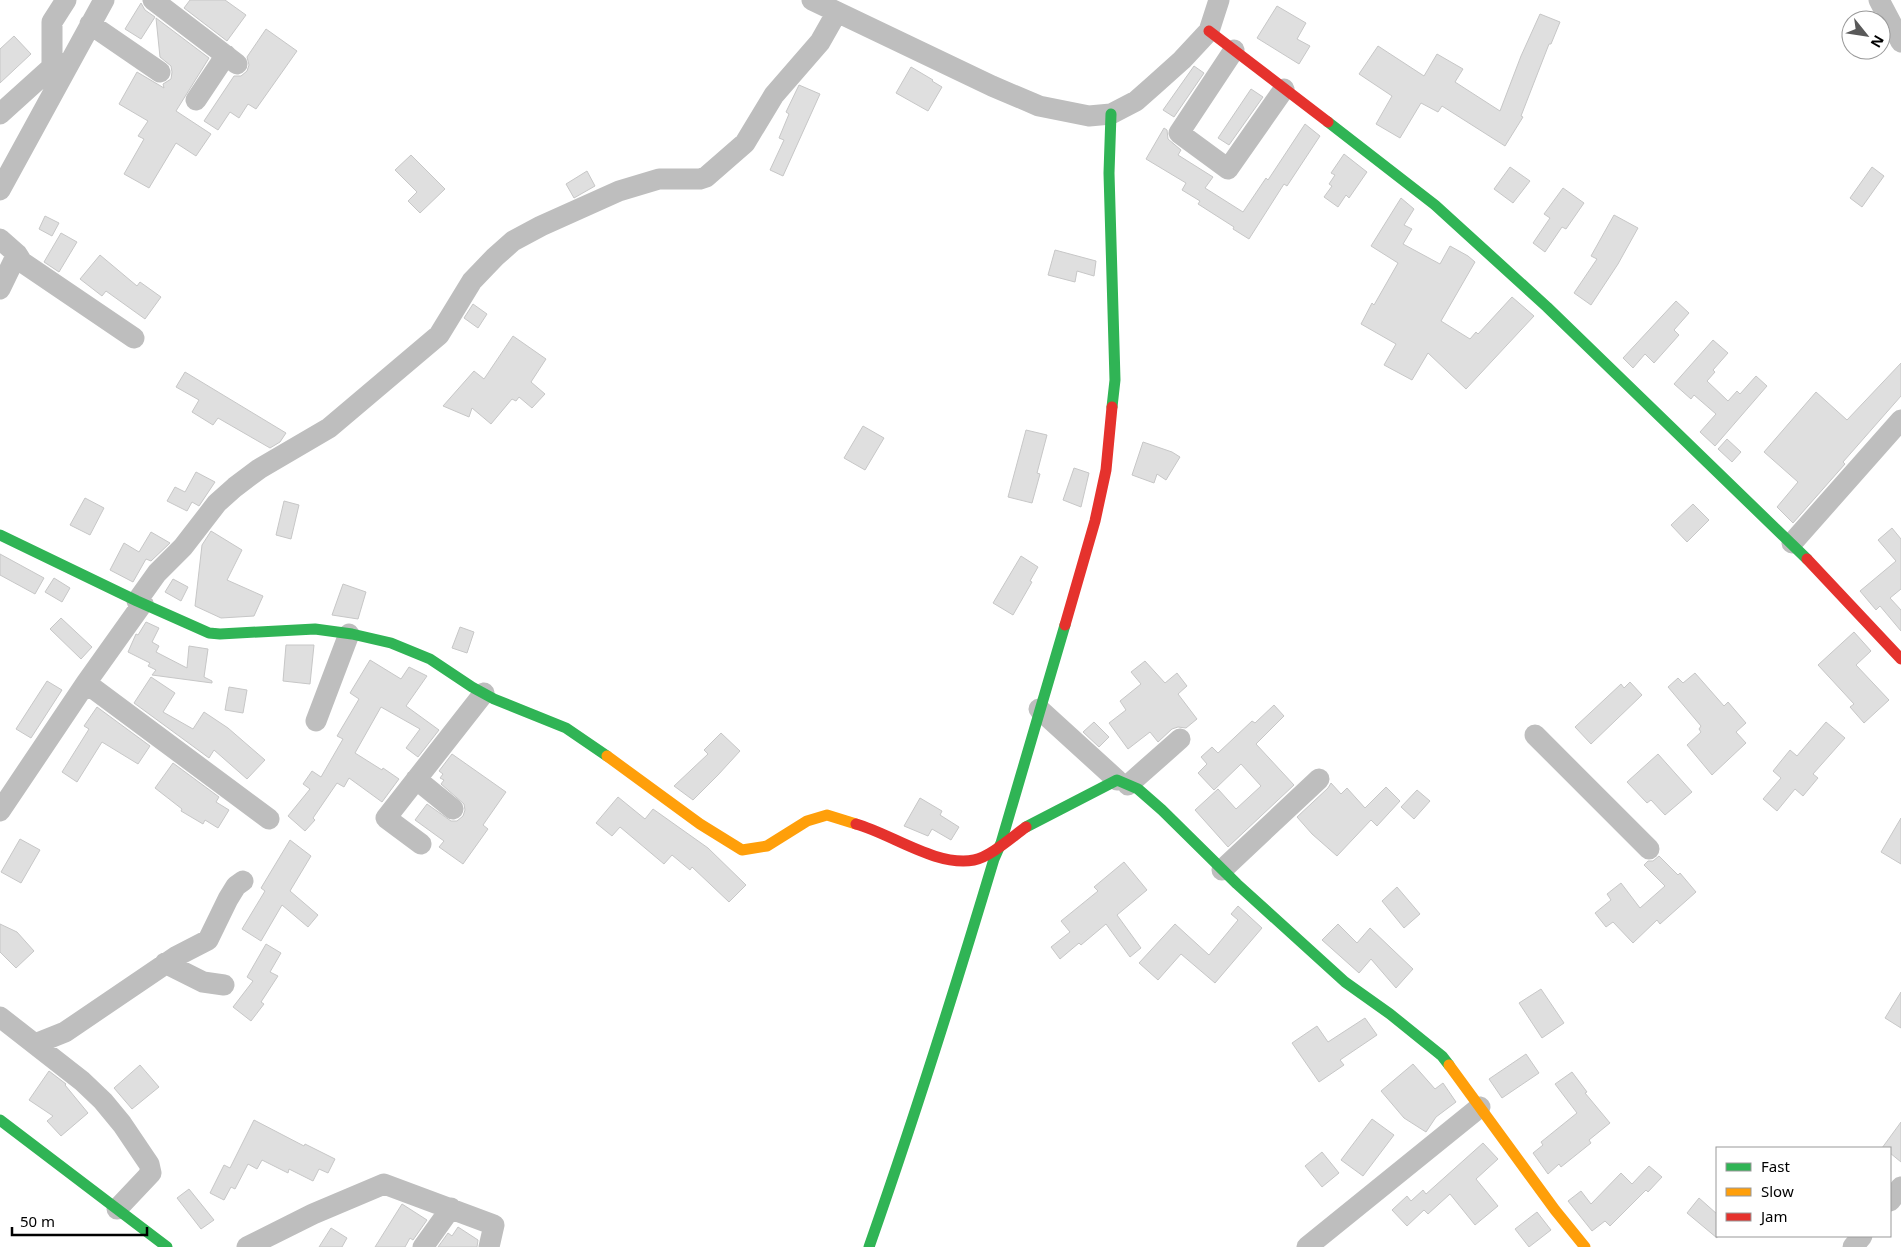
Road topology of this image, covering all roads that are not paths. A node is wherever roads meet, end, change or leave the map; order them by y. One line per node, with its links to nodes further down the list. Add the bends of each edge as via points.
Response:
1 (66, 0): 12 (street, via 52,22)
2 (104, 0): 8 (street)
3 (154, 0): 15 (street, via 231,59)
4 (812, 0): 7 (street)
5 (1218, 0): 9 (street)
6 (1879, 0): 10 (street)
7 (837, 12): 17 (street, via 1039,106 1089,116); 26 (street, via 820,42 774,95 745,143 706,177 658,179 619,191 513,242 472,281 439,335 329,428 259,469 217,503 183,547 157,573)
8 (90, 24): 12 (street); 13 (street)
9 (1209, 31): 11 (street); 17 (street, via 1136,101)
10 (1901, 42)
11 (1234, 50): 14 (street); 14 (street, via 1178,133 1228,169)
12 (61, 64): 16 (street); 18 (street)
13 (160, 72)
14 (1284, 89): 25 (street, via 1435,205 1547,307)
15 (196, 100)
16 (0, 114)
17 (1110, 114): 31 (street, via 1114,380 1108,453 1095,520)
18 (0, 190)
19 (0, 239): 20 (street)
20 (16, 254): 21 (street); 22 (street, via 22,262)
21 (0, 289)
22 (134, 338)
23 (1901, 420): 25 (street)
24 (0, 535): 26 (street)
25 (1792, 543): 28 (street)
26 (140, 602): 27 (street, via 209,633 314,629); 29 (street)
27 (349, 634): 30 (street, via 413,651); 32 (street)
28 (1901, 658)
29 (86, 683): 39 (street); 40 (street)
30 (484, 693): 35 (street); 41 (street, via 576,734 700,824 742,850 767,846 807,821 826,815 864,826 935,856 956,860 974,860)
31 (1039, 709): 37 (street); 41 (street)
32 (316, 721)
33 (1535, 735): 43 (street)
34 (1180, 740): 37 (street)
35 (416, 779): 38 (street); 42 (street, via 386,818)
36 (1319, 780): 44 (street)
37 (1122, 782): 41 (street, via 1026,827); 44 (street, via 1138,789 1162,810)
38 (453, 809)
39 (0, 811)
40 (269, 819)
41 (1001, 843): 62 (street, via 914,1118)
42 (420, 844)
43 (1649, 849)
44 (1222, 870): 50 (street, via 1345,982 1442,1056)
45 (243, 881): 46 (street, via 228,899 208,940)
46 (165, 964): 47 (street, via 203,982); 49 (street, via 65,1032)
47 (224, 985)
48 (0, 1017): 49 (street)
49 (35, 1044): 55 (street, via 103,1100 149,1164 151,1173)
50 (1480, 1106): 63 (street); 64 (street)
51 (0, 1120): 55 (street)
52 (1901, 1187): 53 (street)
53 (1891, 1200)
54 (451, 1208): 57 (street, via 384,1184 313,1214); 60 (street); 61 (street, via 494,1225)
55 (117, 1209): 58 (street)
56 (1861, 1237): 65 (street)
57 (280, 1241): 59 (street)
58 (167, 1247)
59 (247, 1247)
60 (423, 1247)
61 (489, 1247)
62 (869, 1247)
63 (1307, 1247)
64 (1585, 1247)
65 (1853, 1247)

